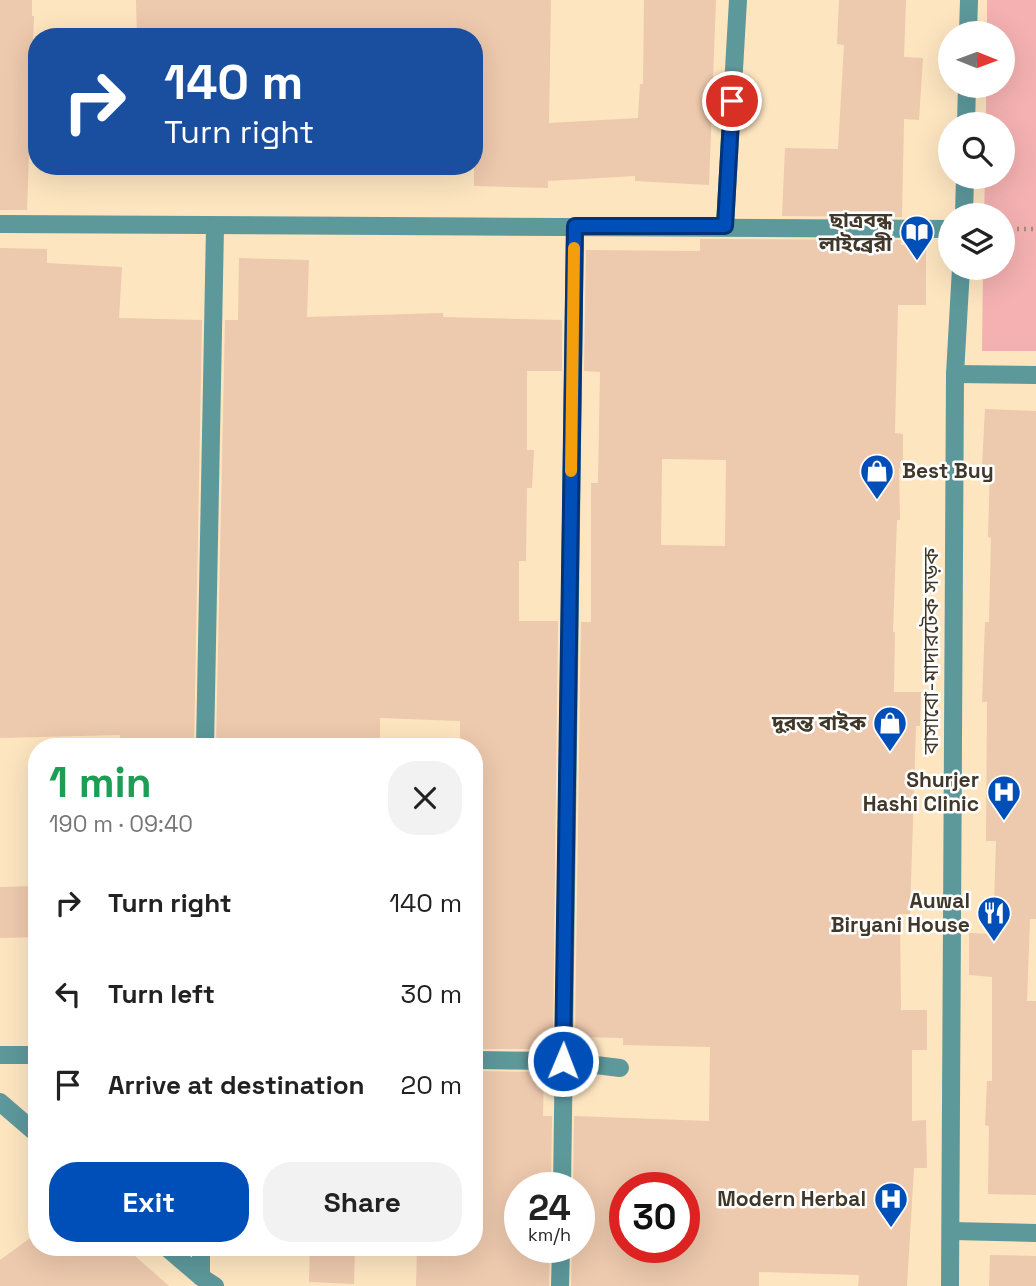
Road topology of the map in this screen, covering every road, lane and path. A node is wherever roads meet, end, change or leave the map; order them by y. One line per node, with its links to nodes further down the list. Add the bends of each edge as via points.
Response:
1 (738, 0): 6 (street)
2 (969, 0): 3 (street)
3 (968, 21)
4 (0, 223): 7 (street)
5 (575, 226): 6 (street); 7 (street); 18 (street)
6 (725, 226): 8 (street)
7 (215, 227): 14 (street)
8 (938, 229)
9 (1015, 229): 10 (path)
10 (1036, 229)
11 (960, 280): 12 (street, বাসাবো-মাদারটেক সড়ক)
12 (955, 374): 13 (street); 23 (street, বাসাবো-মাদারটেক সড়ক)
13 (1036, 375)
14 (205, 738)
15 (0, 1055): 16 (street)
16 (28, 1055)
17 (483, 1060): 18 (street)
18 (563, 1061): 19 (street); 22 (street)
19 (620, 1068)
20 (0, 1102): 21 (street)
21 (28, 1126)
22 (562, 1172)
23 (952, 1231): 24 (street); 30 (street, বাসাবো-মাদারটেক সড়ক)
24 (1036, 1233)
25 (177, 1256): 28 (street)
26 (203, 1256): 28 (street)
27 (561, 1263): 29 (street)
28 (208, 1282)
29 (560, 1286)
30 (950, 1286)

